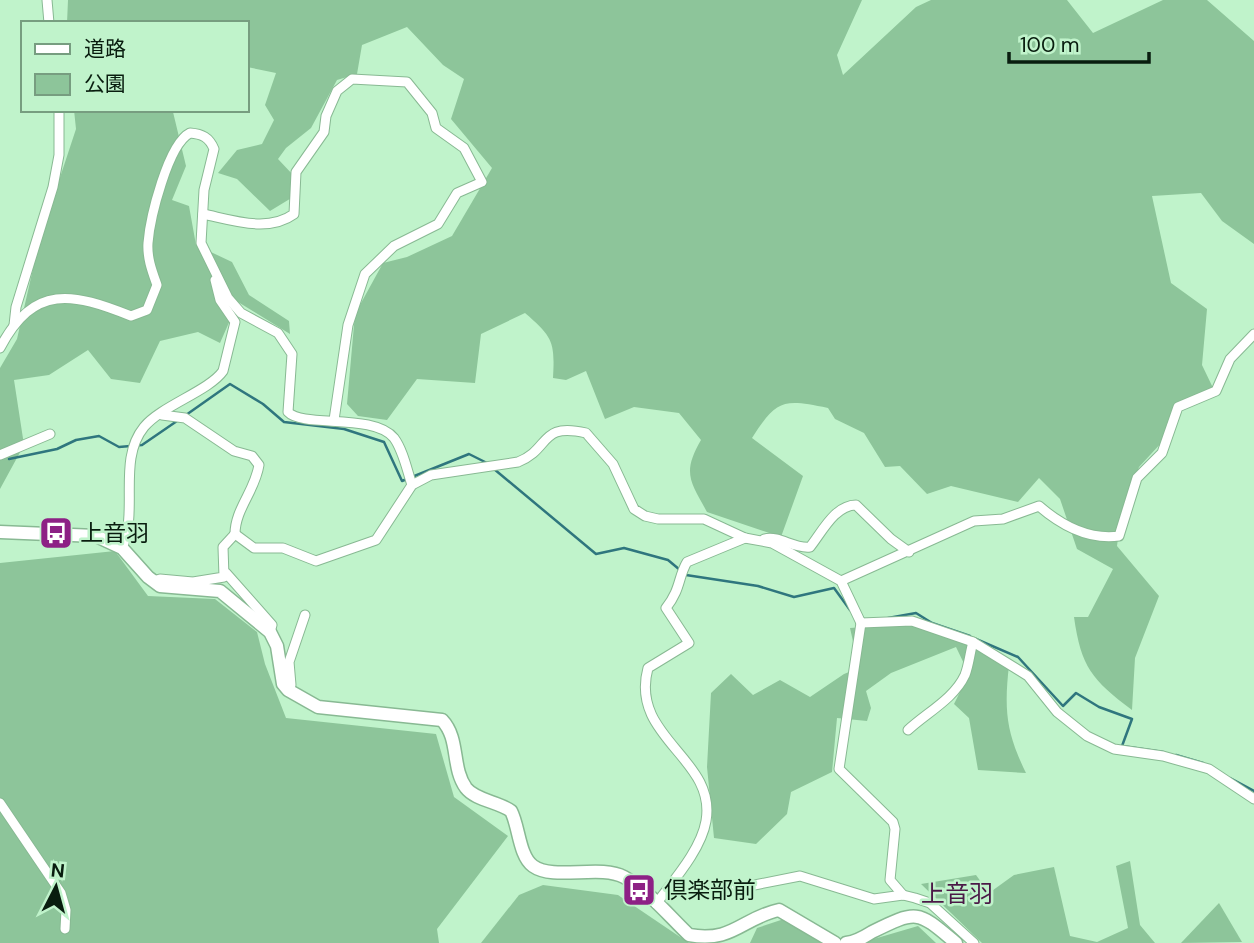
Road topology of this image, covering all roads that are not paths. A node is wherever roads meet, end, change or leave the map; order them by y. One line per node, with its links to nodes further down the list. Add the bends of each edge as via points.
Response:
1 (47, 0): 2 (street)
2 (49, 21)
3 (59, 112): 6 (street, via 53,187)
4 (203, 214): 5 (street, via 201,243); 6 (street, via 214,149 201,134 190,133 176,144 151,226 149,264 157,285 147,310 131,316 91,300 50,298); 10 (street, via 262,224 274,224 294,214 296,172 324,132 337,92 352,79 407,82 432,113 436,128 464,148 482,182 457,192 438,224 394,246 365,274 348,325)
5 (213, 268): 9 (street, via 220,300 235,322 223,371); 10 (street, via 241,313 278,333 286,343 293,365 287,403 290,415)
6 (14, 325): 8 (street)
7 (1254, 334): 19 (street, via 1230,359 1216,391 1178,407 1162,453 1137,478 1119,536 1087,534 1039,506 1003,519 974,521)
8 (0, 348)
9 (162, 415): 15 (street, via 185,418 234,451 252,456 259,465 256,485 235,523); 18 (street, via 145,426 134,447 128,528)
10 (334, 420): 13 (street, via 388,433 396,440)
11 (50, 434): 12 (street)
12 (0, 455)
13 (412, 485): 15 (street, via 376,540 316,561 283,548 254,548); 16 (street, via 431,475 518,462 529,457 547,436 571,429 586,433 645,516 704,519)
14 (0, 532): 18 (main road, via 96,536)
15 (235, 534): 20 (street, via 223,547)
16 (745, 538): 17 (street); 33 (street, via 688,562 666,607 689,643 648,668 644,685 656,727 685,757 707,809 706,824 695,845)
17 (759, 541): 19 (street, via 770,538 810,547 838,512 856,505); 22 (street, via 772,543)
18 (122, 548): 21 (main road)
19 (909, 552): 22 (street)
20 (226, 573): 21 (street, via 193,582); 25 (street, via 272,625)
21 (153, 581): 25 (main road, via 174,589 220,590)
22 (841, 582): 24 (street)
23 (305, 615): 27 (street, via 289,662)
24 (861, 623): 26 (street, via 912,621); 32 (street, via 839,769 893,822 890,880)
25 (270, 632): 27 (main road)
26 (973, 642): 28 (street, via 960,683); 29 (street, via 1028,676 1057,712 1087,736 1114,749 1209,769)
27 (288, 690): 33 (main road, via 332,710 442,720 451,729 466,788 511,811 533,866 624,876)
28 (908, 730)
29 (1254, 799)
30 (0, 803): 34 (street, via 61,892)
31 (734, 889): 32 (street, via 800,876 874,899)
32 (903, 895): 38 (street, via 930,903)
33 (656, 904): 35 (main road, via 698,938 729,938 779,910)
34 (65, 929)
35 (835, 943)
36 (846, 943): 37 (main road, via 902,916 915,915 928,919)
37 (956, 943)
38 (974, 943)

